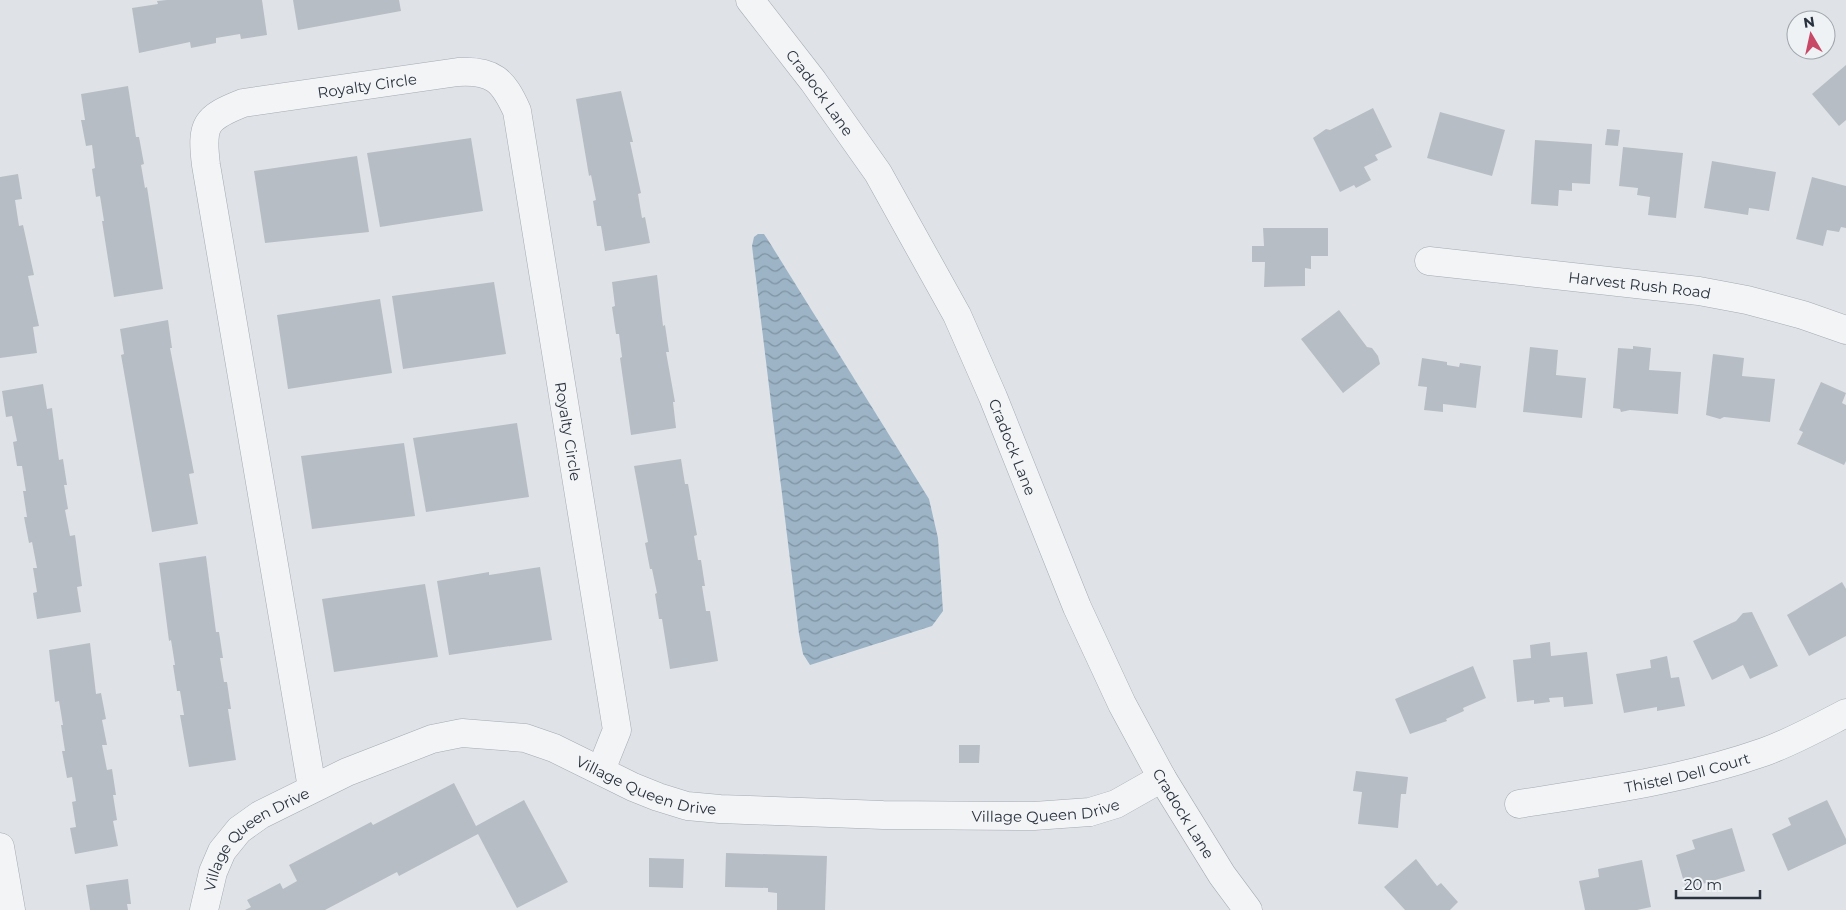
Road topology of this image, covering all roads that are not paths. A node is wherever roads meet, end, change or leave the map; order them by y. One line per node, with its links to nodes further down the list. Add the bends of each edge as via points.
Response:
1 (750, 0): 6 (street, Cradock Lane, via 813,80 878,173 956,315 1078,607 1122,704)
2 (1429, 261): 3 (street, Harvest Rush Road, via 1699,291 1747,300)
3 (1846, 330)
4 (1846, 713): 8 (street, Thistel Dell Court, via 1764,752 1698,772 1642,785)
5 (601, 770): 6 (street, Village Queen Drive, via 633,787 687,806 883,815 1034,816 1090,812 1116,804); 7 (street, Village Queen Drive, via 525,738 462,733 392,752); 7 (street, Royalty Circle, via 617,730 517,111 507,88 491,76 474,71 243,103 217,113 205,129 206,165)
6 (1162, 778): 12 (street, Cradock Lane, via 1222,876)
7 (312, 788): 11 (street, Village Queen Drive, via 260,815 239,830 222,851)
8 (1519, 804)
9 (0, 847): 10 (street)
10 (11, 910)
11 (204, 910)
12 (1248, 910)

